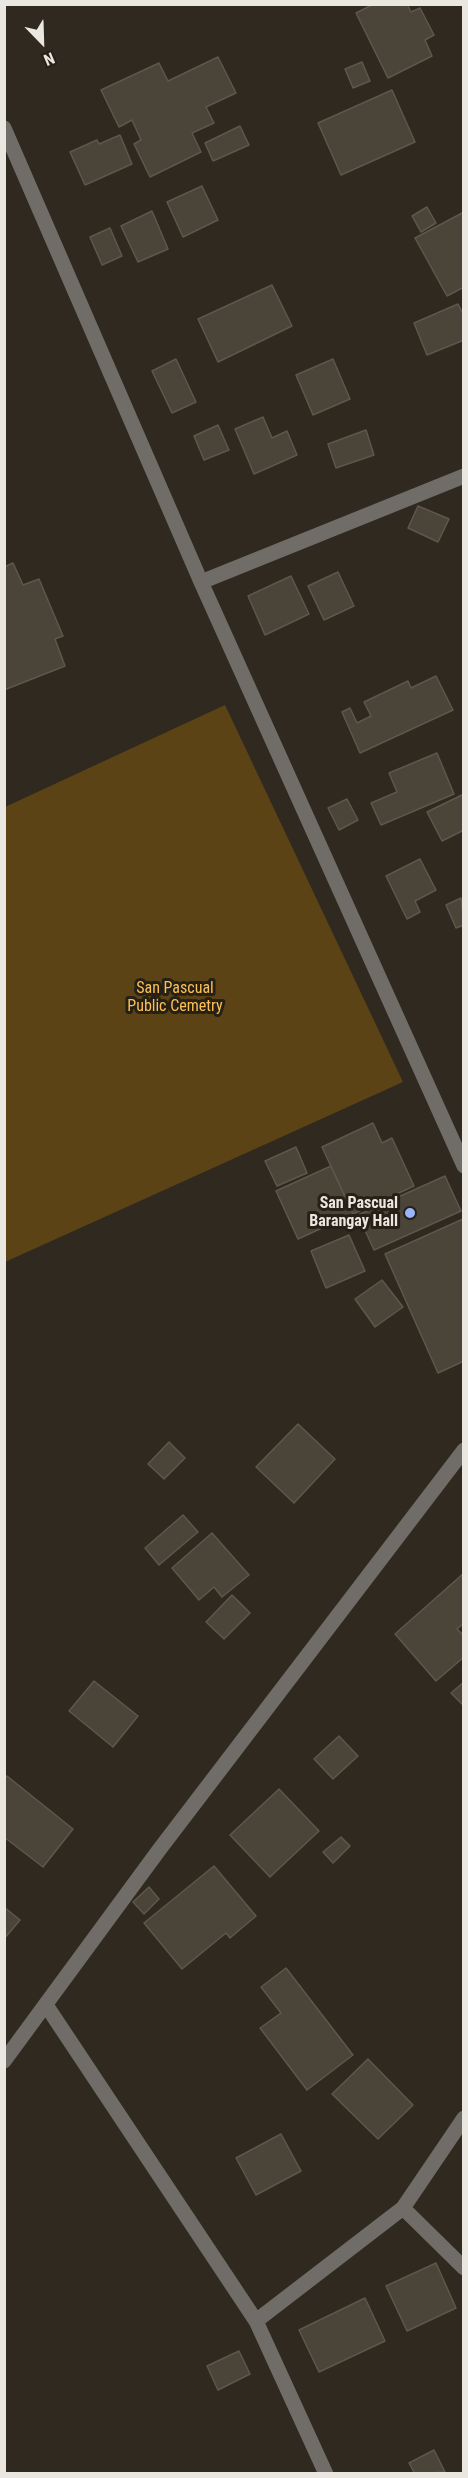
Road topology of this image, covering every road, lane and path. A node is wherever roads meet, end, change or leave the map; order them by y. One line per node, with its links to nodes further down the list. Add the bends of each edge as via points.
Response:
1 (4, 128): 3 (street)
2 (464, 476): 3 (street)
3 (201, 582): 4 (street)
4 (464, 1166)
5 (464, 1450): 6 (street)
6 (46, 2005): 7 (street); 11 (street)
7 (4, 2061)
8 (464, 2118): 9 (street)
9 (403, 2208): 10 (street); 11 (street)
10 (464, 2268)
11 (256, 2321): 12 (street)
12 (326, 2474)

